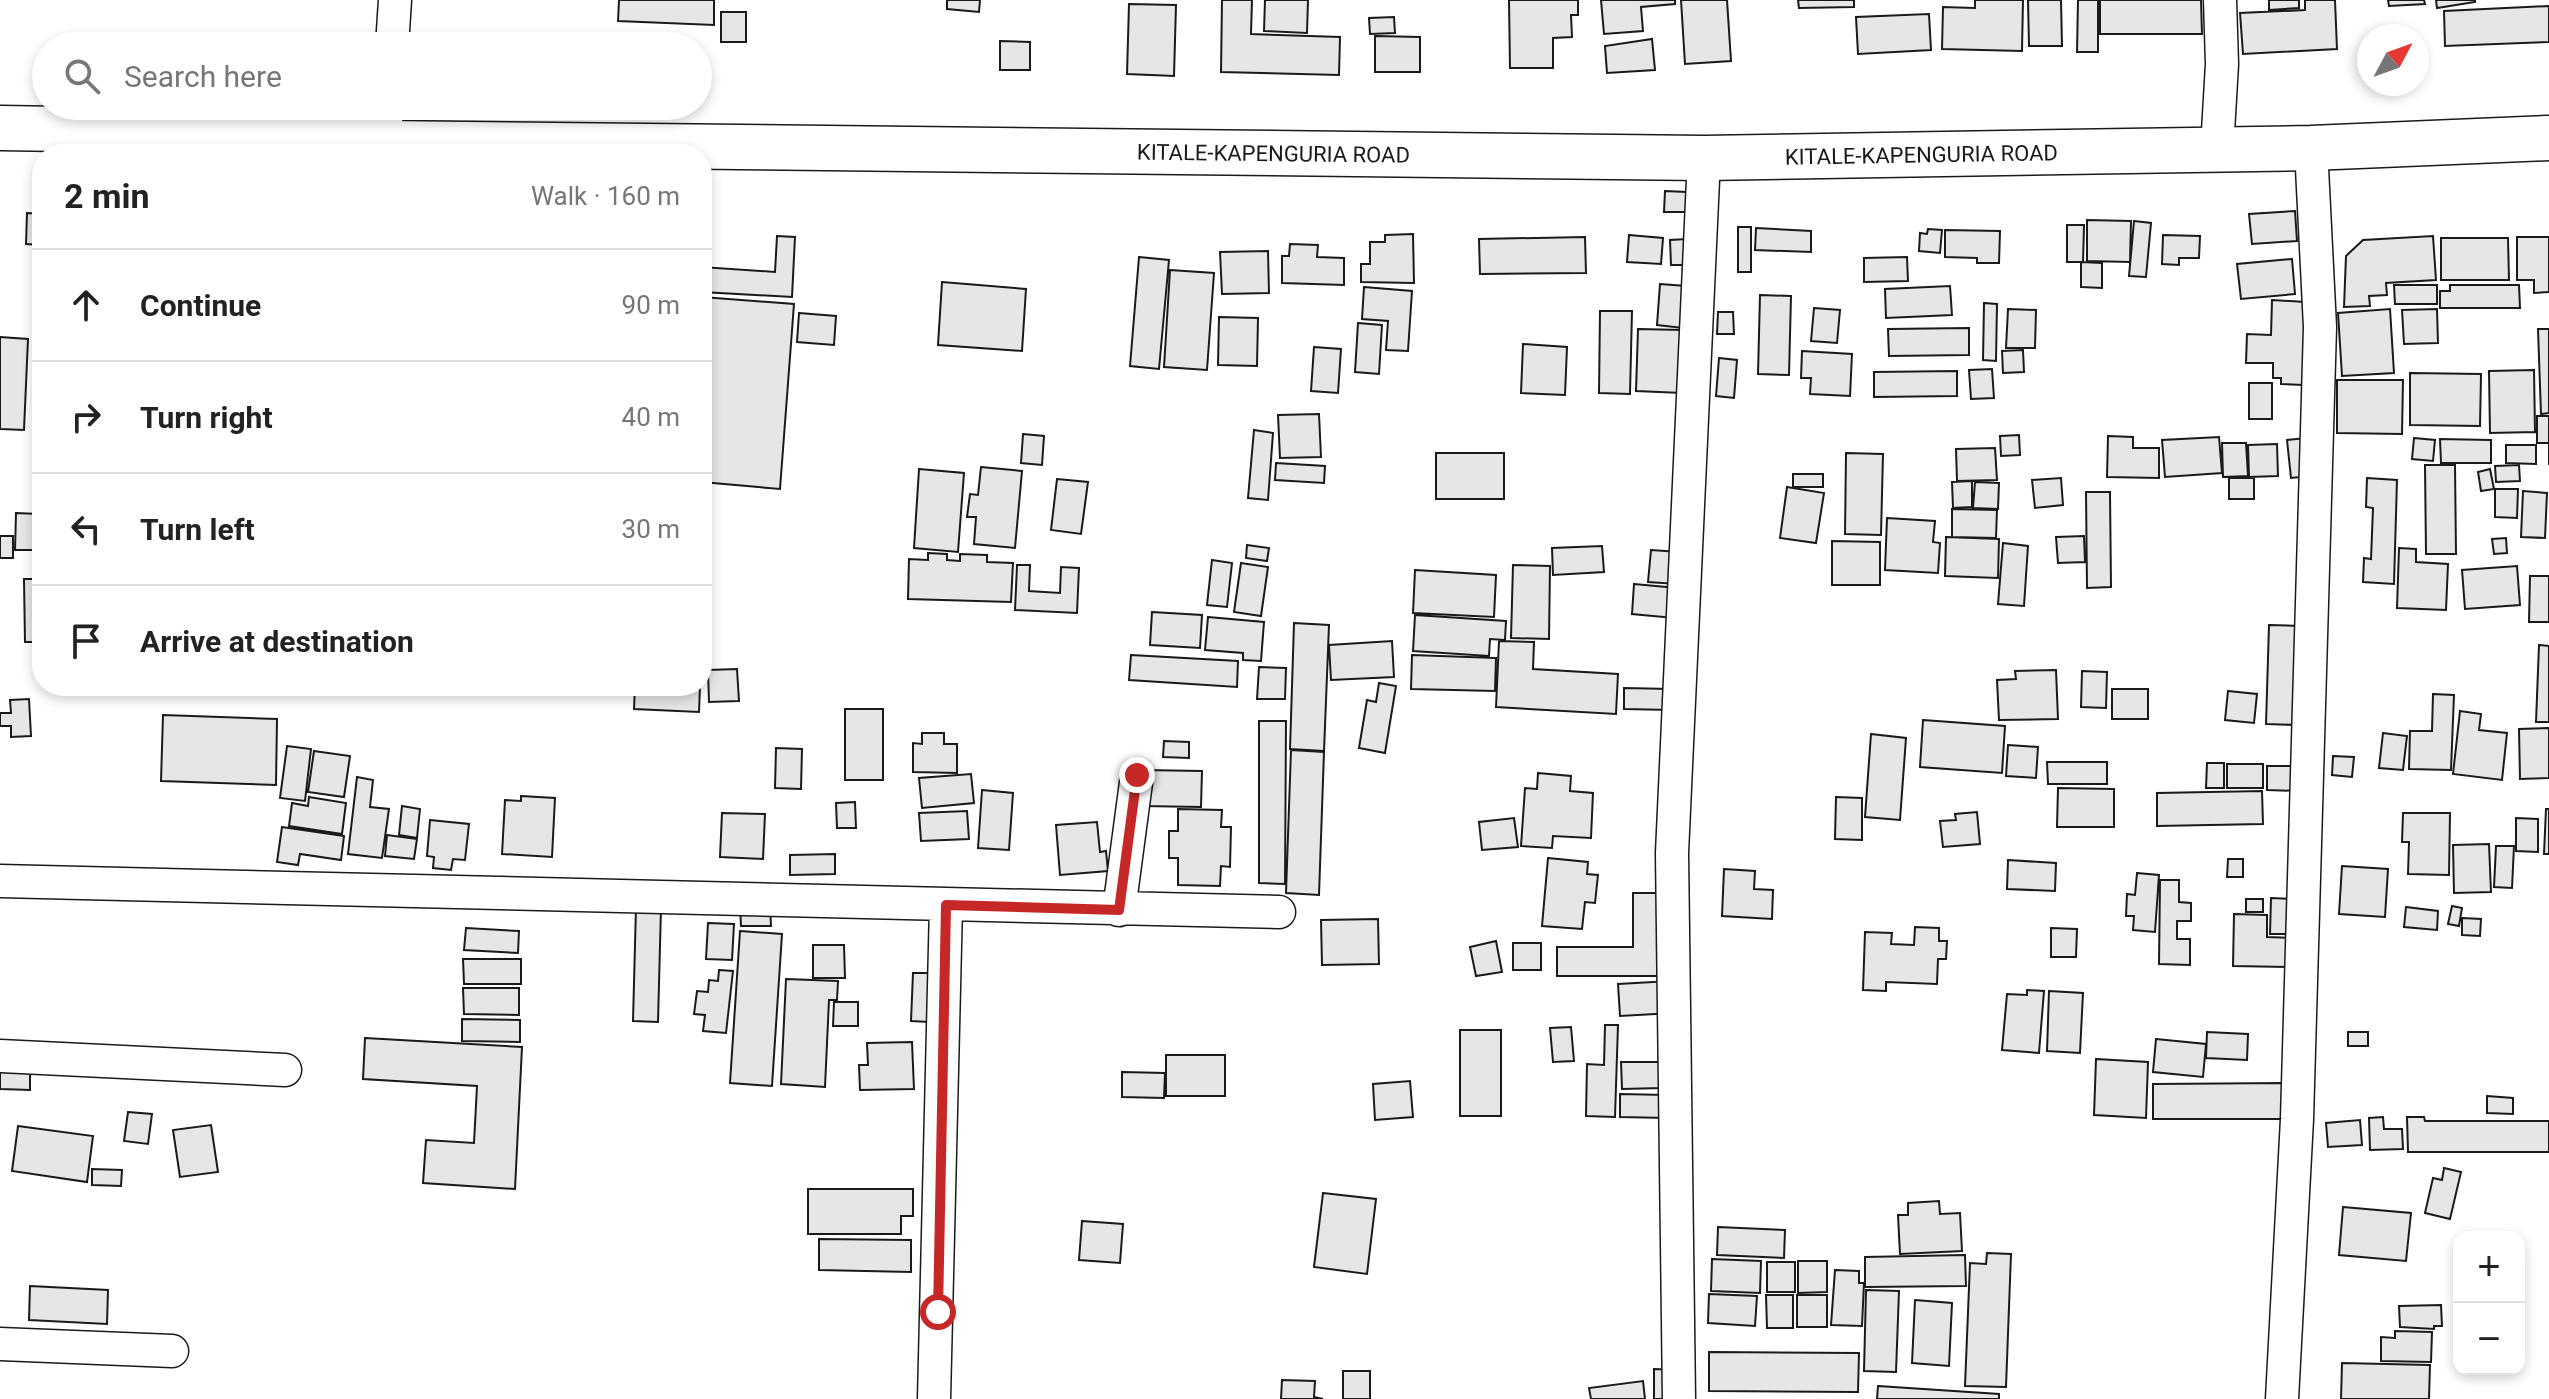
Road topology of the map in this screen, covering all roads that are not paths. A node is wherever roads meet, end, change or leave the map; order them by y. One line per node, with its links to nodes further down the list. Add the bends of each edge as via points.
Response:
1 (395, 0): 3 (street)
2 (2220, 0): 8 (street)
3 (393, 32)
4 (386, 124): 5 (highway, KITALE-KAPENGURIA ROAD, via 260,132); 9 (highway, KITALE-KAPENGURIA ROAD)
5 (0, 128)
6 (2549, 138): 7 (highway, KITALE-KAPENGURIA ROAD)
7 (2311, 148): 8 (highway, KITALE-KAPENGURIA ROAD); 21 (street, via 2320,327 2297,1119)
8 (2217, 149): 9 (highway, KITALE-KAPENGURIA ROAD)
9 (1704, 158): 20 (street, via 1672,853)
10 (1137, 775): 13 (street)
11 (0, 881): 12 (street)
12 (946, 905): 13 (street); 19 (street)
13 (1119, 910): 14 (street)
14 (1279, 912)
15 (0, 1056): 16 (street)
16 (285, 1070)
17 (0, 1344): 18 (street)
18 (172, 1351)
19 (934, 1399)
20 (1679, 1399)
21 (2282, 1399)

